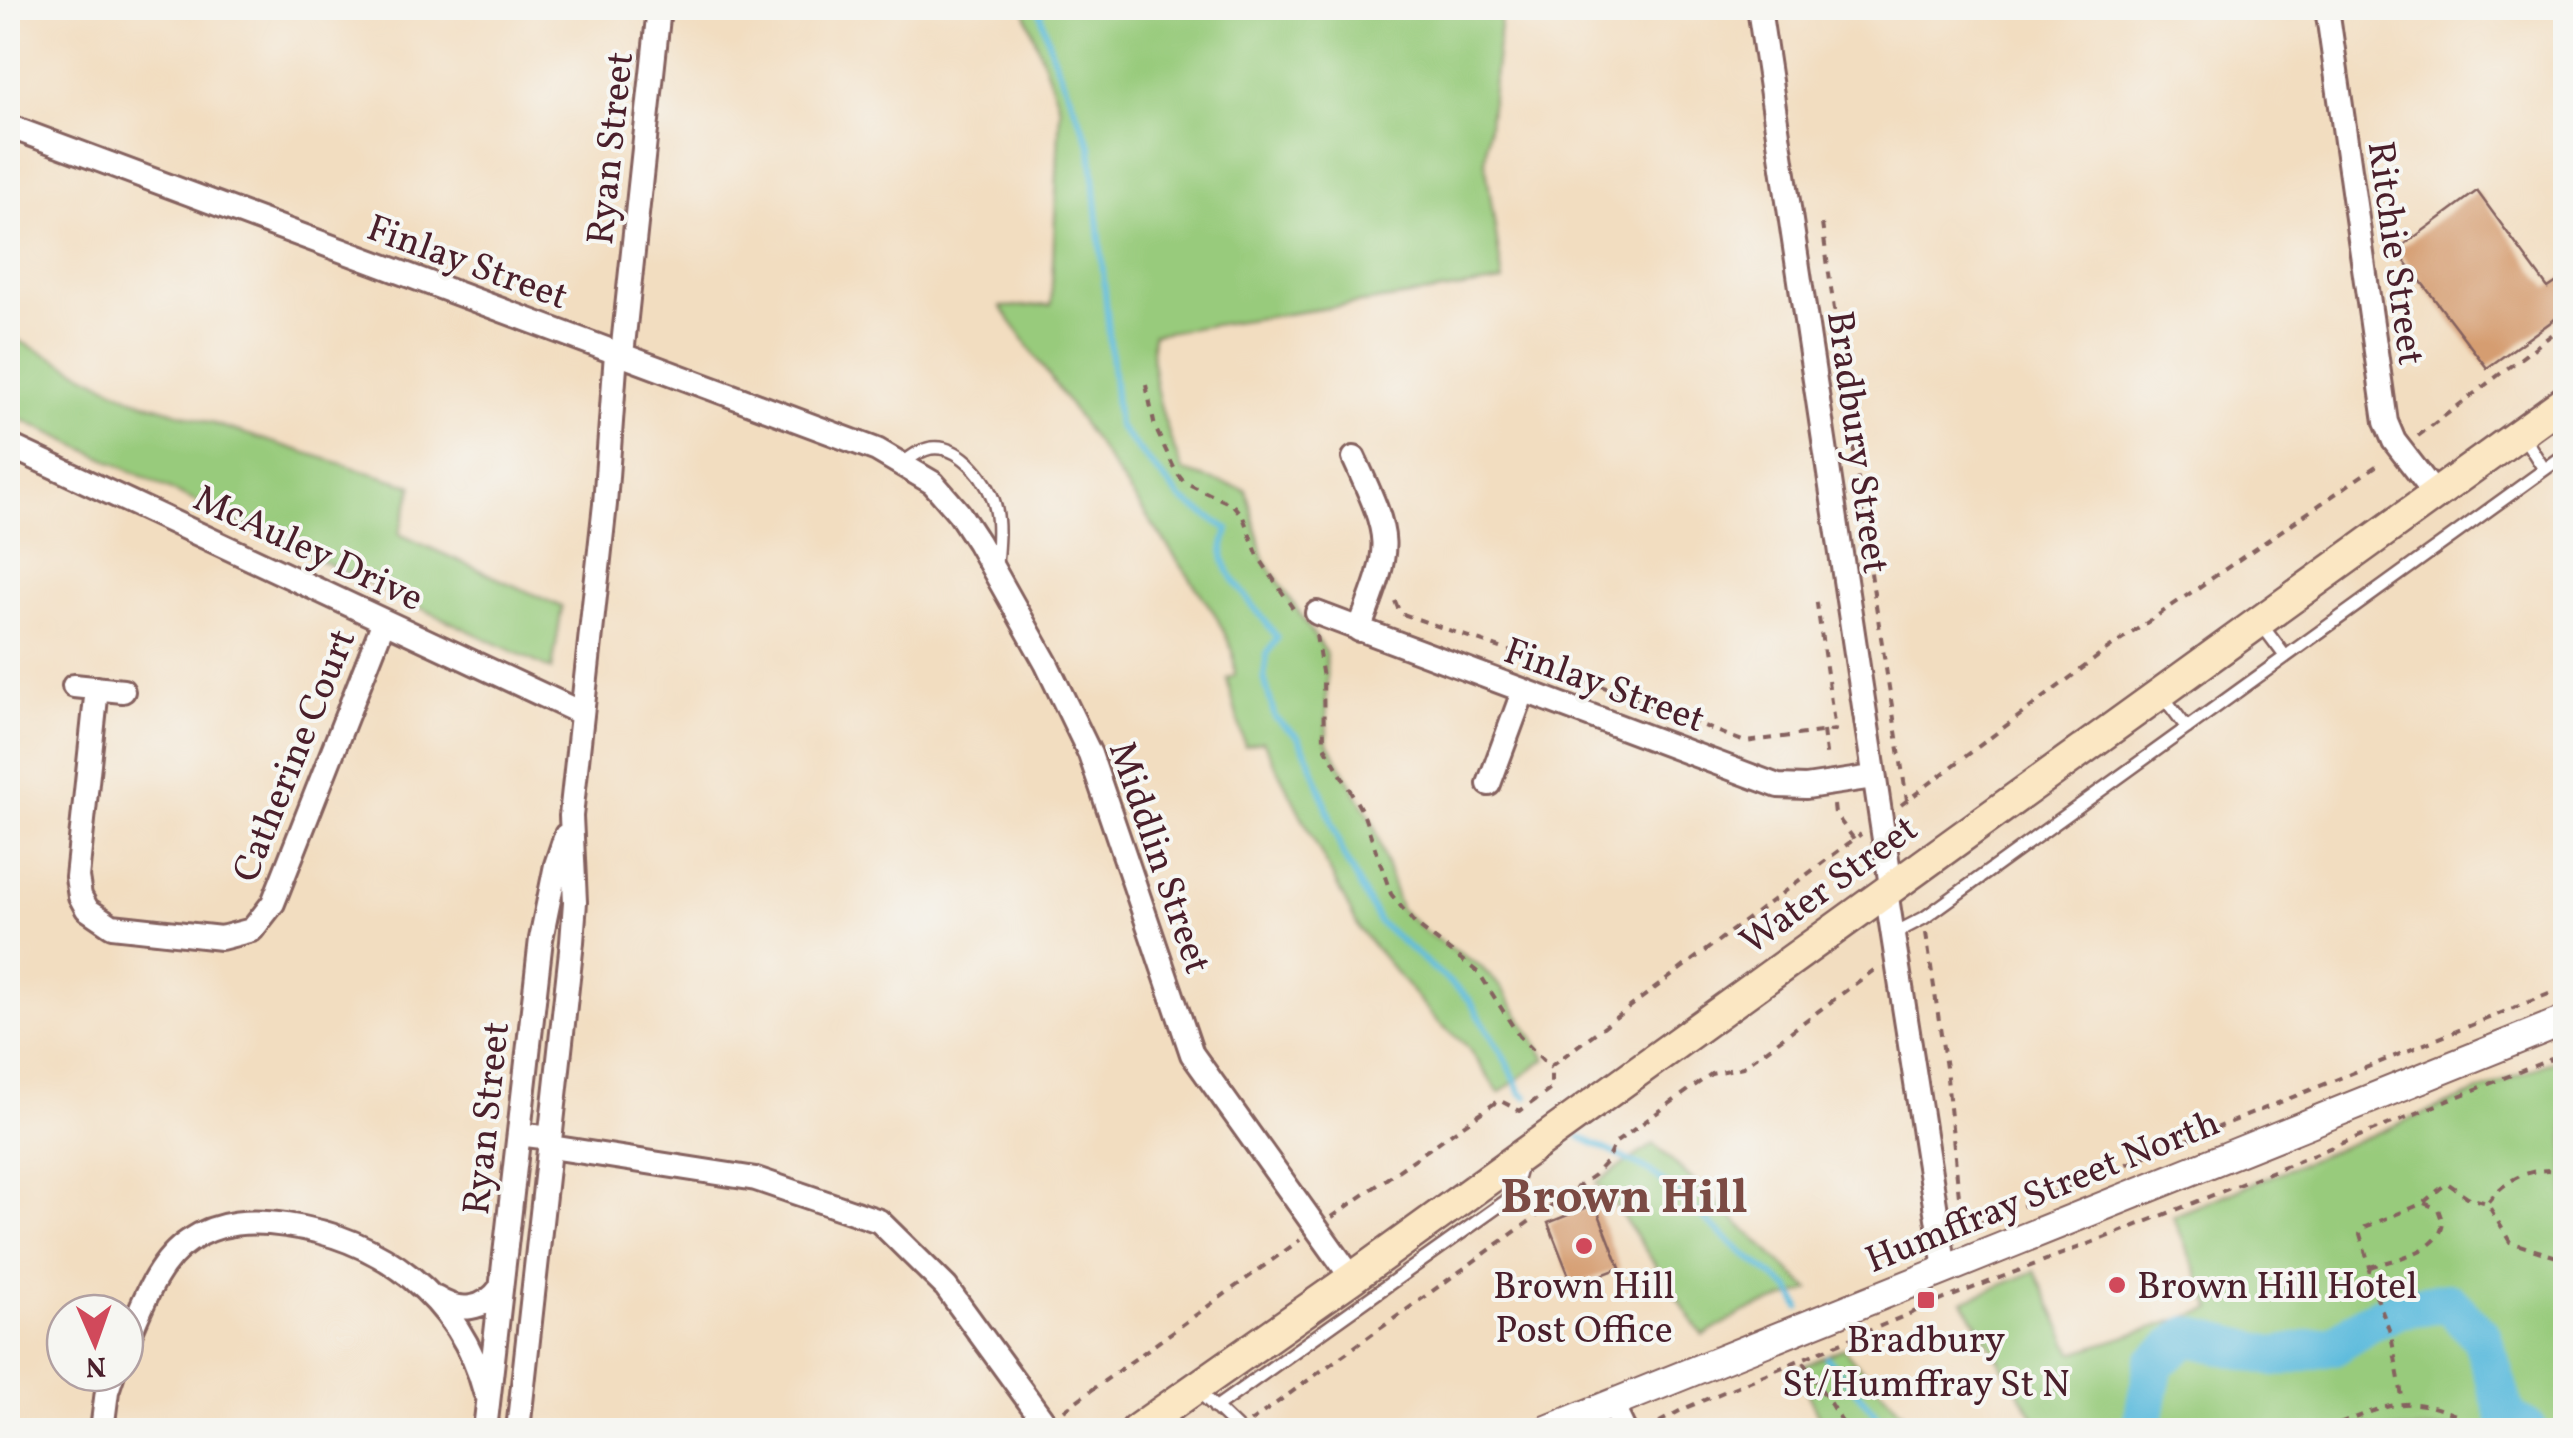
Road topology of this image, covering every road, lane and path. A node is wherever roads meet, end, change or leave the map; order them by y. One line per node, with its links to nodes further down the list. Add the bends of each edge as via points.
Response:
1 (659, 8): 7 (street, Ryan Street)
2 (1759, 8): 34 (street, Bradbury Street)
3 (2326, 8): 12 (street, Ritchie Street, via 2384,411)
4 (8, 126): 7 (street, Finlay Street)
5 (1822, 224): 36 (path)
6 (2566, 324): 12 (path)
7 (619, 354): 15 (street, Finlay Street); 32 (street, Ryan Street)
8 (1146, 385): 21 (path, via 1155,427 1176,472 1233,505 1258,556)
9 (2566, 400): 10 (main road, Water Street)
10 (2520, 433): 16 (lane); 17 (main road, Water Street)
11 (8, 444): 23 (street, McAuley Drive)
12 (2401, 449): 17 (street, Ritchie Street); 36 (path, via 2104,652)
13 (2566, 454): 16 (lane, Water Street)
14 (1354, 458): 19 (street, via 1385,536)
15 (903, 463): 18 (street, Middlin Street, via 941,491); 18 (lane, via 922,451 943,449 979,475 996,510)
16 (2544, 469): 26 (lane, Water Street)
17 (2435, 494): 22 (main road, Water Street)
18 (996, 573): 54 (street, Middlin Street, via 1090,754 1192,1054)
19 (1375, 587): 24 (street); 27 (path, via 1396,595 1400,613)
20 (1816, 598): 28 (path, via 1835,730 1745,742)
21 (1307, 618): 24 (street, Finlay Street); 25 (path); 25 (path)
22 (2259, 620): 26 (lane); 31 (main road, Water Street)
23 (384, 622): 29 (street, Catherine Court, via 273,903 256,926 234,937 112,926 82,903 77,870 85,687); 32 (street, McAuley Drive)
24 (1360, 630): 30 (street, Finlay Street)
25 (1318, 642): 47 (path, via 1324,744 1363,813 1391,894 1414,924 1479,973 1519,1036)
26 (2285, 656): 33 (lane, Water Street)
27 (1558, 668)
28 (1570, 674)
29 (123, 691)
30 (1523, 692): 34 (street, Finlay Street, via 1778,786); 35 (street)
31 (2160, 693): 33 (lane); 39 (main road, Water Street)
32 (582, 713): 37 (street, Ryan Street)
33 (2186, 728): 40 (lane, Water Street)
34 (1873, 778): 38 (street, Bradbury Street)
35 (1489, 784)
36 (1907, 800): 38 (path)
37 (571, 816): 41 (street, Ryan Street); 42 (street, Ryan Street)
38 (1880, 820): 39 (street, Bradbury Street); 47 (path)
39 (1889, 889): 43 (street, Bradbury Street); 50 (main road, Water Street)
40 (1924, 918): 43 (lane, Water Street); 44 (path, via 1963,1231)
41 (544, 920): 42 (lane, via 556,908); 48 (street, Ryan Street)
42 (574, 920): 49 (street, Ryan Street)
43 (1894, 945): 57 (street, Bradbury Street); 72 (path, via 1743,1067 1711,1074 1615,1143 1594,1175)
44 (2566, 987)
45 (2566, 1020): 57 (street, Humffray Street North)
46 (2566, 1053): 62 (path)
47 (1551, 1068): 54 (path, via 1551,1089 1520,1111 1498,1100)
48 (519, 1134): 49 (street, via 542,1137); 59 (street, Ryan Street)
49 (551, 1147): 68 (street, via 756,1179 879,1221 946,1287); 70 (street, Ryan Street)
50 (1526, 1152): 58 (main road, Water Street); 64 (lane, via 1506,1201)
51 (2566, 1172): 53 (path, via 2515,1177)
52 (2424, 1202): 53 (path, via 2447,1183); 56 (path, via 2362,1230); 56 (path, via 2441,1214 2438,1238)
53 (2488, 1203): 55 (path, via 2518,1246)
54 (1316, 1228): 58 (street, Middlin Street); 68 (path)
55 (2566, 1260)
56 (2370, 1267): 65 (path)
57 (1945, 1270): 66 (street, Humffray Street North)
58 (1352, 1278): 64 (main road, Water Street)
59 (502, 1287): 60 (street, via 472,1308); 67 (street, Ryan Street)
60 (433, 1296): 61 (street, via 399,1266 355,1242 286,1225 232,1224 174,1254); 67 (street, via 476,1364)
61 (145, 1303)
62 (1803, 1360): 75 (path); 76 (path)
63 (108, 1393): 69 (street)
64 (1205, 1398): 71 (main road, Water Street); 72 (lane)
65 (2403, 1402): 77 (path); 78 (path, via 2438,1408)
66 (1612, 1404): 73 (street, Humffray Street North); 74 (street)
67 (486, 1422)
68 (1047, 1427)
69 (102, 1430)
70 (518, 1430)
71 (1136, 1430)
72 (1239, 1430)
73 (1547, 1430)
74 (1624, 1430)
75 (1646, 1430)
76 (1847, 1430)
77 (2325, 1430)
78 (2490, 1430)

